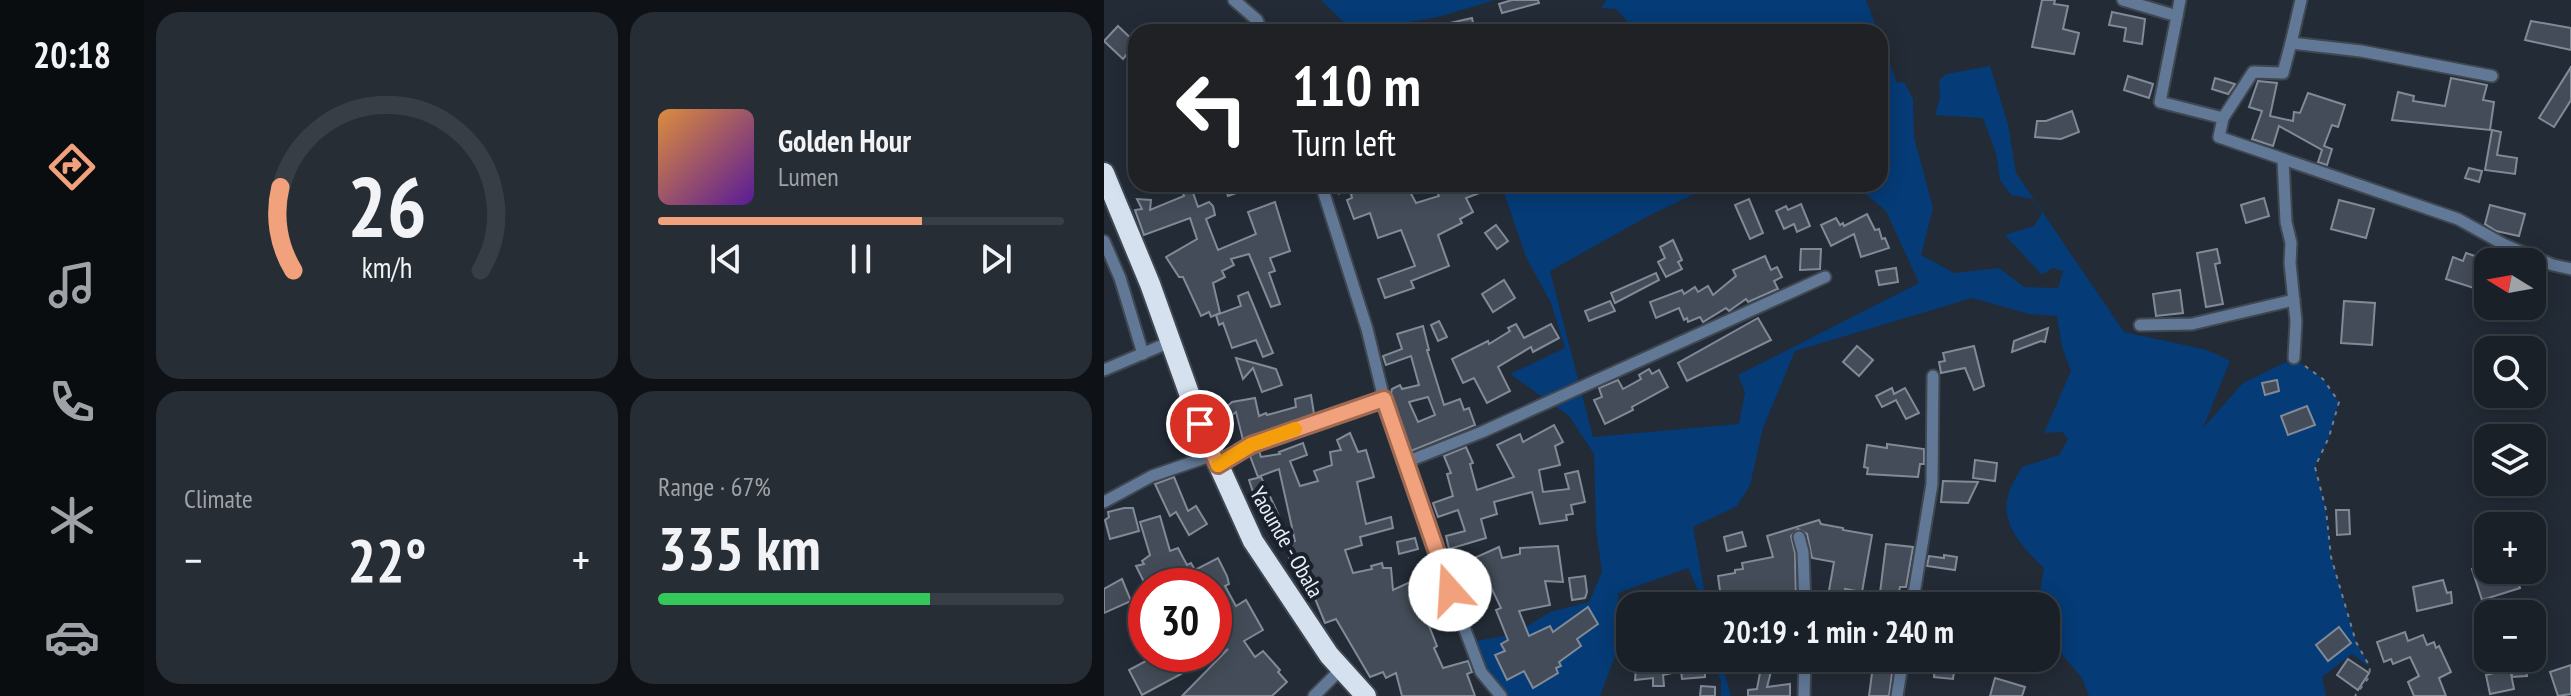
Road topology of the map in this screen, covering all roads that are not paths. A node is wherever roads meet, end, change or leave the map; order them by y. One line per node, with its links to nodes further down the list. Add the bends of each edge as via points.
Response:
1 (1234, 0): 6 (street)
2 (2123, 0): 5 (street)
3 (2180, 0): 5 (street)
4 (2301, 0): 7 (street)
5 (2177, 16): 9 (street, via 2160,102)
6 (1259, 24)
7 (2291, 43): 8 (street); 9 (street, via 2283,73 2253,72)
8 (2492, 76)
9 (2223, 118): 10 (street, via 2219,137)
10 (2283, 160): 14 (street, via 2458,219 2505,245); 16 (street)
11 (1104, 173): 18 (highway, Yaounde - Obala)
12 (1324, 192): 23 (street)
13 (1104, 241): 19 (street)
14 (2571, 269)
15 (1825, 277): 25 (street)
16 (2294, 300): 17 (street, via 2192,324); 20 (street)
17 (2140, 325)
18 (1170, 342): 19 (street); 24 (highway, Yaounde - Obala)
19 (1143, 354): 21 (street)
20 (2294, 358)
21 (1104, 370)
22 (1933, 376): 29 (street, via 1932,484)
23 (1384, 399): 24 (street); 25 (street)
24 (1216, 460): 26 (street, via 1152,476); 30 (highway, Yaounde - Obala, via 1253,541)
25 (1406, 462): 35 (street, via 1481,672)
26 (1104, 502)
27 (1799, 537): 28 (street)
28 (1804, 592)
29 (1914, 592)
30 (1340, 670): 33 (street); 34 (highway, Yaounde - Obala)
31 (1805, 672): 36 (street)
32 (1901, 672): 37 (street)
33 (1314, 696)
34 (1366, 696)
35 (1501, 696)
36 (1804, 696)
37 (1897, 696)

